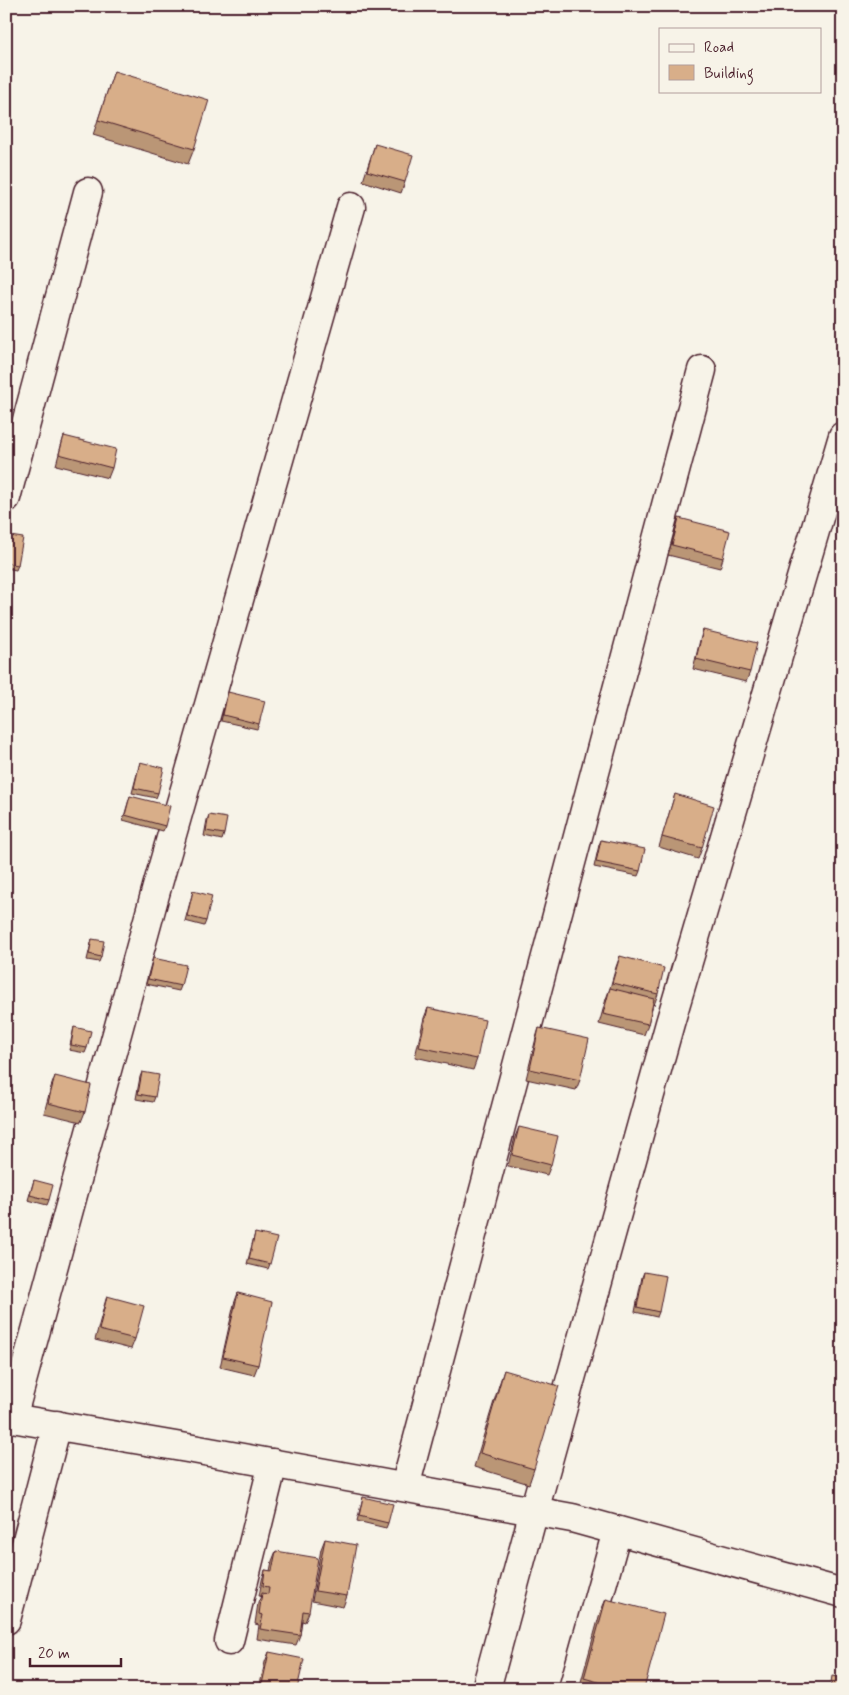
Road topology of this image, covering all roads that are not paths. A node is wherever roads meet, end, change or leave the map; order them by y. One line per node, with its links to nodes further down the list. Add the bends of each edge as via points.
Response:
1 (88, 192): 5 (street)
2 (351, 207): 6 (street, via 156,887)
3 (702, 370): 9 (street)
4 (843, 436): 10 (street, via 667,1033)
5 (6, 498)
6 (9, 1417): 7 (street)
7 (57, 1425): 8 (street); 13 (street)
8 (273, 1463): 9 (street); 14 (street)
9 (405, 1487): 10 (street)
10 (534, 1511): 11 (street); 15 (street)
11 (617, 1531): 12 (street); 16 (street)
12 (843, 1593)
13 (6, 1620)
14 (229, 1641)
15 (486, 1689)
16 (573, 1689)

